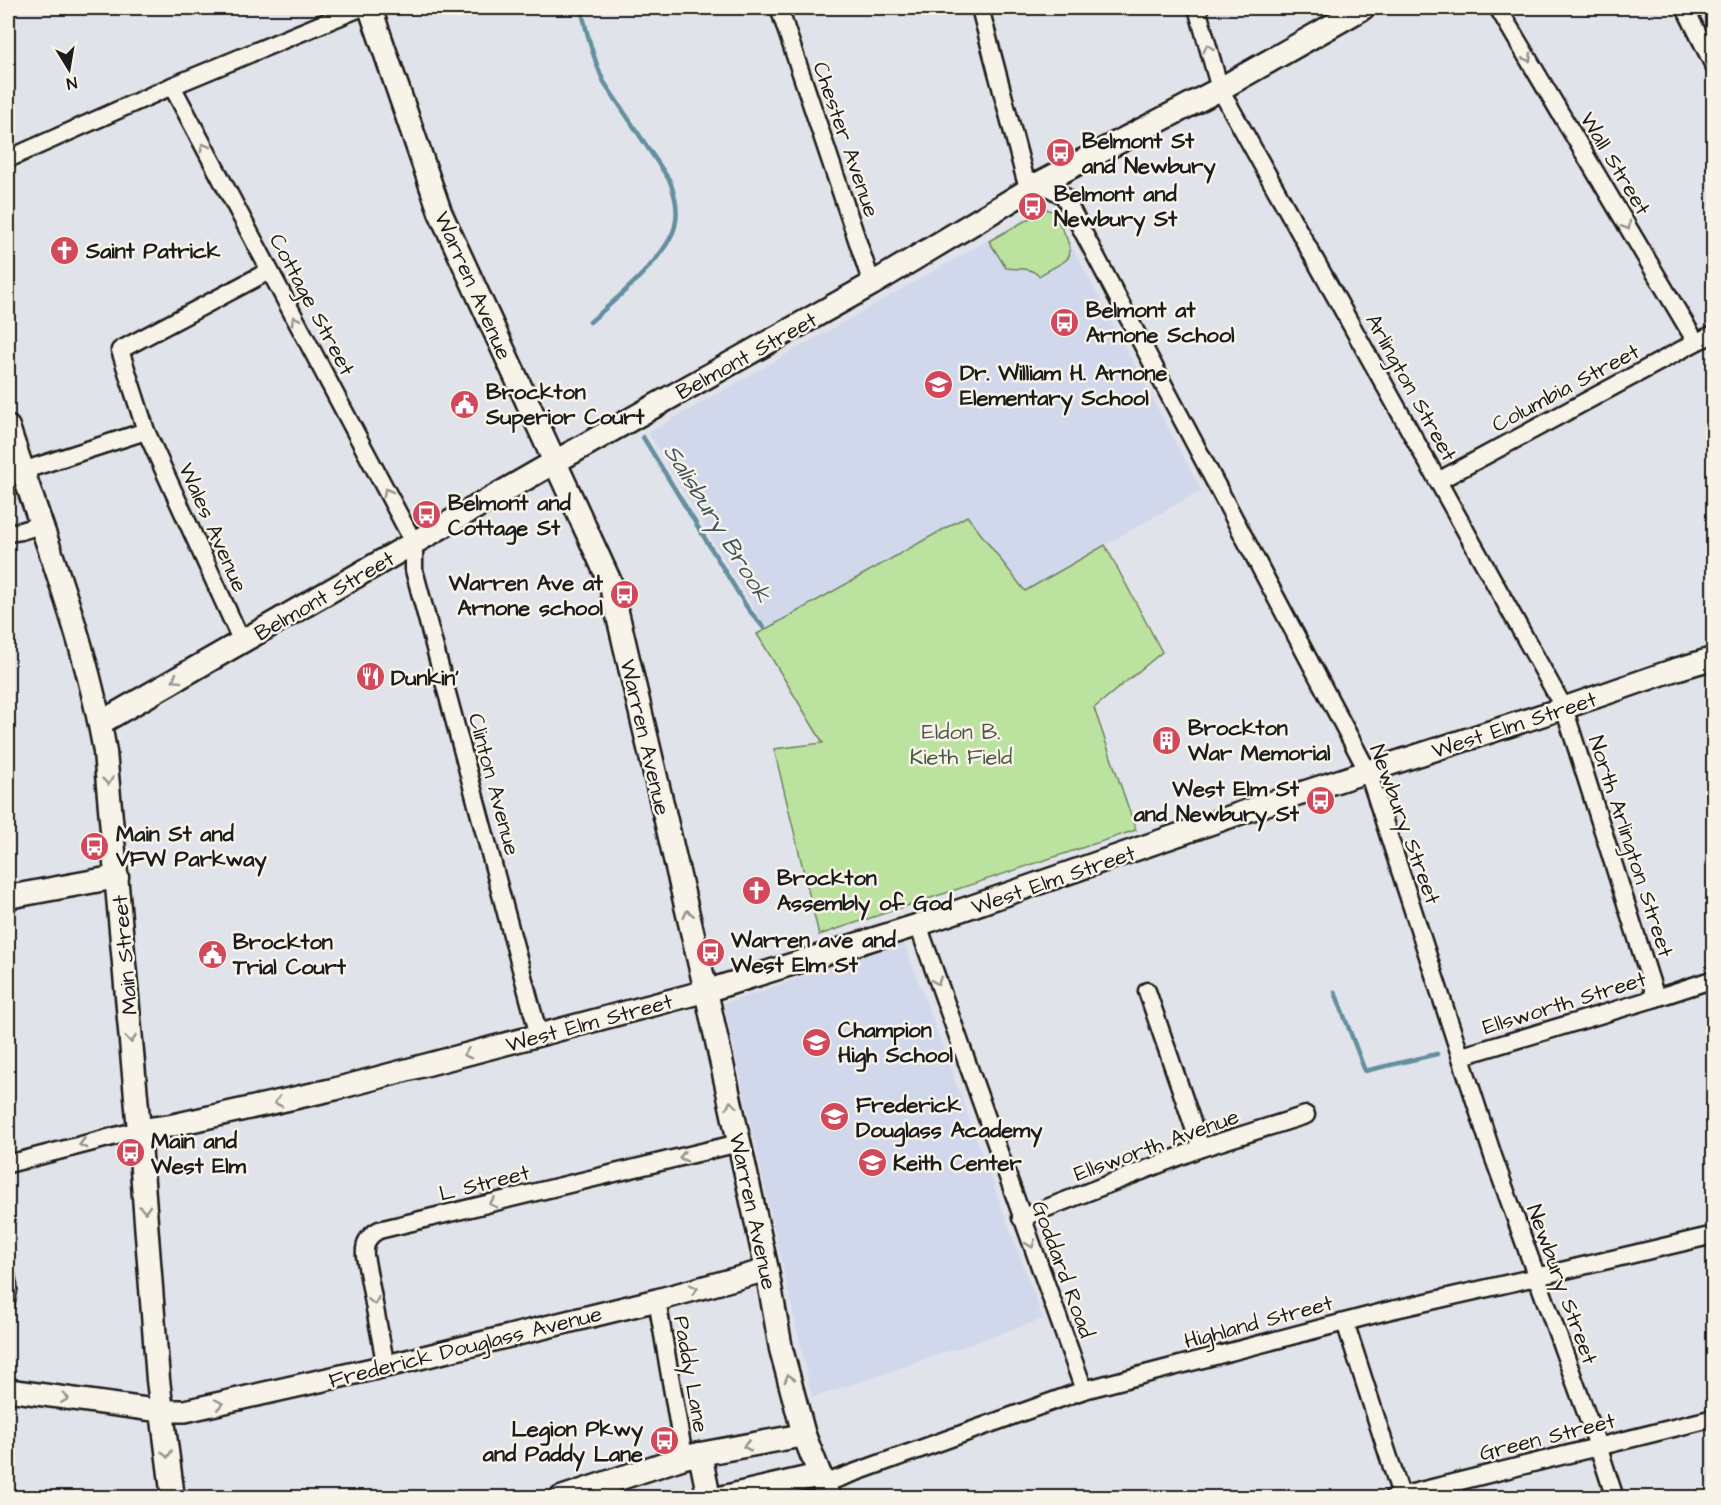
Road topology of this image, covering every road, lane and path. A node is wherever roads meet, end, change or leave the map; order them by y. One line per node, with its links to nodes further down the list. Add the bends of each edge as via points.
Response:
1 (360, 8): 10 (street)
2 (370, 8): 20 (main road, Warren Avenue, via 440,212)
3 (779, 8): 15 (street, Chester Avenue)
4 (980, 8): 13 (street, Newbury Street, via 1025,178)
5 (1197, 8): 11 (street, Arlington Street, one-way to 5)
6 (1363, 8): 11 (main road, Belmont Street)
7 (1498, 8): 17 (street, Wall Street, one-way to 17)
8 (1685, 8): 9 (street)
9 (1713, 66)
10 (172, 86): 12 (street); 14 (street, Cottage Street, one-way to 10)
11 (1220, 89): 13 (main road, Belmont Street); 22 (street, Arlington Street)
12 (8, 159)
13 (1040, 183): 15 (main road, Belmont Street); 30 (street, Newbury Street, via 1064,196)
14 (269, 271): 19 (street, Wales Avenue, via 120,350); 25 (street, Cottage Street, one-way to 14)
15 (872, 284): 20 (main road, Belmont Street)
16 (1713, 334): 17 (street, Columbia Street)
17 (1696, 342): 22 (street, Columbia Street)
18 (8, 427): 21 (main road, Main Street)
19 (146, 430): 21 (street); 26 (street, Wales Avenue)
20 (554, 463): 25 (main road, Belmont Street); 35 (main road, Warren Avenue, one-way to 20, via 610,582)
21 (22, 471): 23 (main road, Main Street)
22 (1438, 481): 28 (street, Arlington Street)
23 (40, 525): 24 (street); 29 (main road, Main Street, via 82,650)
24 (8, 533)
25 (414, 543): 26 (main road, Belmont Street); 38 (street, Clinton Avenue, via 414,570)
26 (242, 642): 29 (main road, Belmont Street, one-way to 29)
27 (1713, 658): 28 (street, West Elm Street)
28 (1564, 708): 30 (street, West Elm Street); 37 (street, North Arlington Street)
29 (100, 723): 31 (main road, Main Street, one-way to 31)
30 (1368, 772): 33 (street, West Elm Street); 39 (street, Newbury Street)
31 (117, 877): 32 (main road); 41 (main road, Main Street, one-way to 41)
32 (8, 897)
33 (918, 926): 35 (street, West Elm Street); 45 (street, Goddard Road, one-way to 45)
34 (1713, 978): 37 (street, Ellsworth Street)
35 (706, 991): 38 (street, West Elm Street); 42 (main road, Warren Avenue, one-way to 35)
36 (1147, 991): 43 (street)
37 (1656, 998): 39 (street, Ellsworth Street)
38 (539, 1036): 41 (street, West Elm Street, one-way to 41, via 335,1089)
39 (1462, 1056): 49 (street, Newbury Street)
40 (1306, 1115): 43 (street, Ellsworth Avenue)
41 (139, 1130): 44 (street, one-way to 44); 56 (main road, Main Street, one-way to 56)
42 (739, 1143): 47 (main road, Warren Avenue); 53 (street, L Street, one-way to 53, via 372,1234 364,1247)
43 (1201, 1148): 45 (street, Ellsworth Avenue)
44 (8, 1164)
45 (1021, 1218): 55 (street, Goddard Road, one-way to 55)
46 (1713, 1235): 49 (street, Highland Street)
47 (767, 1270): 50 (street, Frederick Douglass Avenue, one-way to 47); 58 (main road, Warren Avenue, one-way to 47)
48 (8, 1273): 51 (street)
49 (1536, 1277): 52 (street, Highland Street); 59 (street, Newbury Street)
50 (657, 1300): 53 (street, Frederick Douglass Avenue); 60 (street, Paddy Lane)
51 (8, 1304)
52 (1345, 1322): 55 (street, Highland Street); 66 (street)
53 (386, 1366): 56 (street, Frederick Douglass Avenue, one-way to 53, via 185,1411 222,1404)
54 (8, 1390): 56 (street, Frederick Douglass Avenue, one-way to 56)
55 (1084, 1390): 61 (street, Highland Street)
56 (161, 1410): 62 (main road, Main Street, one-way to 62)
57 (1713, 1418): 59 (street, Green Street)
58 (804, 1434): 60 (main road, one-way to 60); 61 (main road, Warren Avenue)
59 (1598, 1446): 66 (street, Green Street); 67 (street, Newbury Street)
60 (692, 1455): 63 (main road); 64 (main road)
61 (824, 1485): 65 (main road)
62 (172, 1497)
63 (561, 1497)
64 (710, 1497)
65 (720, 1497)
66 (1398, 1497)
67 (1615, 1497)

